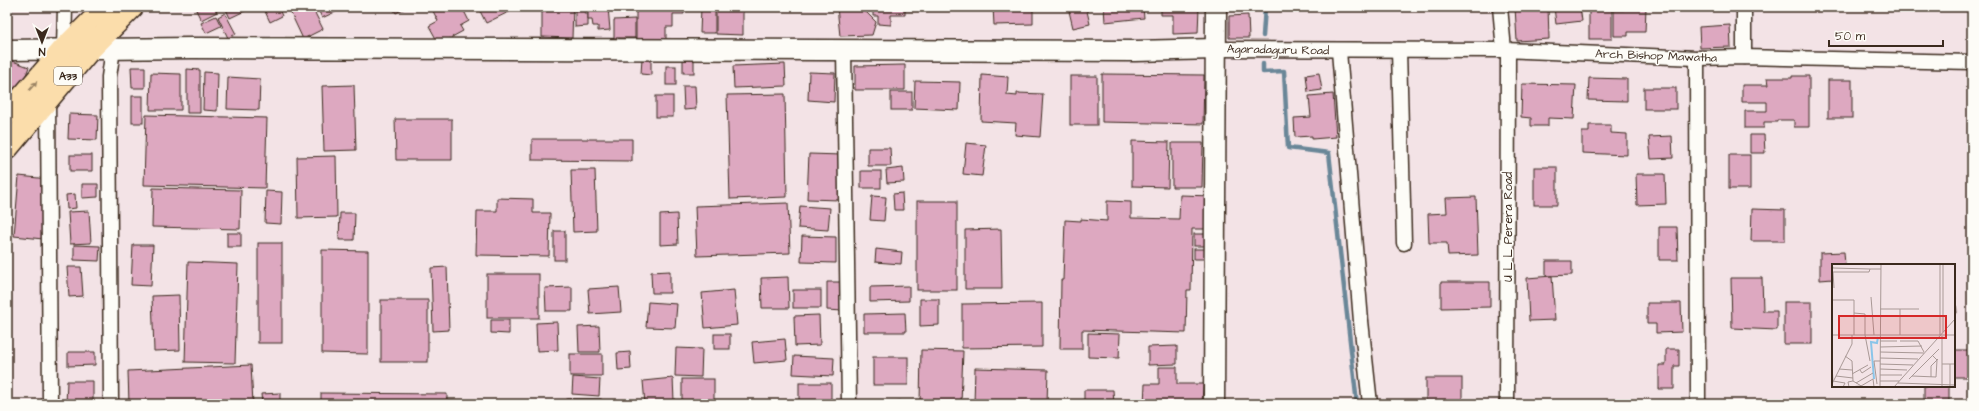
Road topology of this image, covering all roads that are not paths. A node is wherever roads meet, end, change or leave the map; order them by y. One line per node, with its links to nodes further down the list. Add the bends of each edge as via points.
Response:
1 (65, 7): 7 (street)
2 (106, 7): 7 (highway, A33)
3 (132, 7): 8 (highway, A33)
4 (1216, 7): 10 (street)
5 (1500, 7): 15 (street, U L L Perera Road)
6 (1744, 7): 16 (street)
7 (64, 49): 8 (street); 11 (street); 20 (highway, A33, one-way to 7)
8 (90, 49): 9 (street); 19 (highway, A33)
9 (113, 49): 12 (street); 24 (street, via 109,77)
10 (1216, 49): 12 (street); 14 (street, Agaradaguru Road); 26 (street)
11 (7, 50)
12 (844, 50): 25 (street)
13 (1399, 50): 14 (street, Arch Bishop Mawatha); 15 (street, Arch Bishop Mawatha); 22 (street)
14 (1339, 51): 27 (street)
15 (1506, 51): 17 (street, Arch Bishop Mawatha); 28 (street, U L L Perera Road)
16 (1744, 57): 17 (street, Arch Bishop Mawatha); 18 (street, Arch Bishop Mawatha)
17 (1697, 58): 29 (street)
18 (1972, 62)
19 (48, 98): 21 (highway, A33); 23 (street)
20 (7, 115)
21 (7, 148)
22 (1404, 243)
23 (50, 404)
24 (111, 404)
25 (849, 404)
26 (1214, 404)
27 (1370, 404)
28 (1507, 404)
29 (1698, 404)

